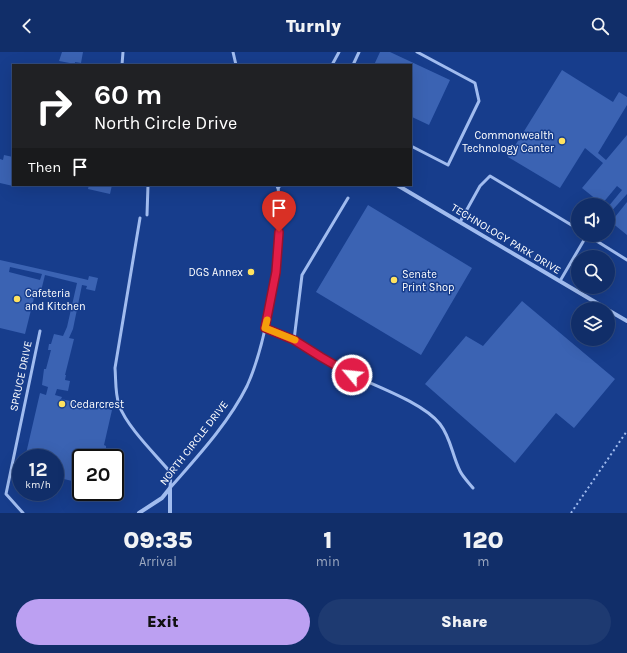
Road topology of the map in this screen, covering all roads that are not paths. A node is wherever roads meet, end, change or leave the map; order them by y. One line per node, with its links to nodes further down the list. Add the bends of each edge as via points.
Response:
1 (123, 52): 6 (lane)
2 (233, 52): 7 (lane)
3 (339, 52): 8 (lane)
4 (359, 52): 9 (lane)
5 (418, 52): 10 (lane, via 475,83 479,101 448,165)
6 (122, 64)
7 (236, 64)
8 (333, 64)
9 (353, 64)
10 (412, 147)
11 (148, 186): 15 (lane)
12 (279, 186): 26 (lane, NORTH CIRCLE DRIVE, via 278,255)
13 (399, 186): 17 (street, TECHNOLOGY PARK DRIVE)
14 (348, 198): 28 (lane, via 302,275)
15 (146, 215)
16 (140, 218): 29 (lane, via 115,368 116,391 118,404 125,418 170,473)
17 (460, 222): 18 (lane, via 480,186 490,176); 22 (street, TECHNOLOGY PARK DRIVE)
18 (571, 226)
19 (583, 242): 22 (lane)
20 (598, 242): 21 (lane)
21 (627, 260)
22 (560, 281): 23 (street, TECHNOLOGY PARK DRIVE)
23 (595, 302)
24 (615, 314): 25 (street, TECHNOLOGY PARK DRIVE)
25 (627, 321)
26 (265, 328): 28 (lane); 29 (lane, NORTH CIRCLE DRIVE, via 246,387 208,443)
27 (40, 331): 31 (lane, SPRUCE DRIVE, via 6,494)
28 (294, 340): 30 (lane, via 341,369 388,390 425,411 440,423 450,440 461,473)
29 (170, 488): 32 (street, NORTH CIRCLE DRIVE, via 162,498); 33 (street)
30 (473, 488)
31 (23, 513)
32 (139, 513)
33 (170, 513)

